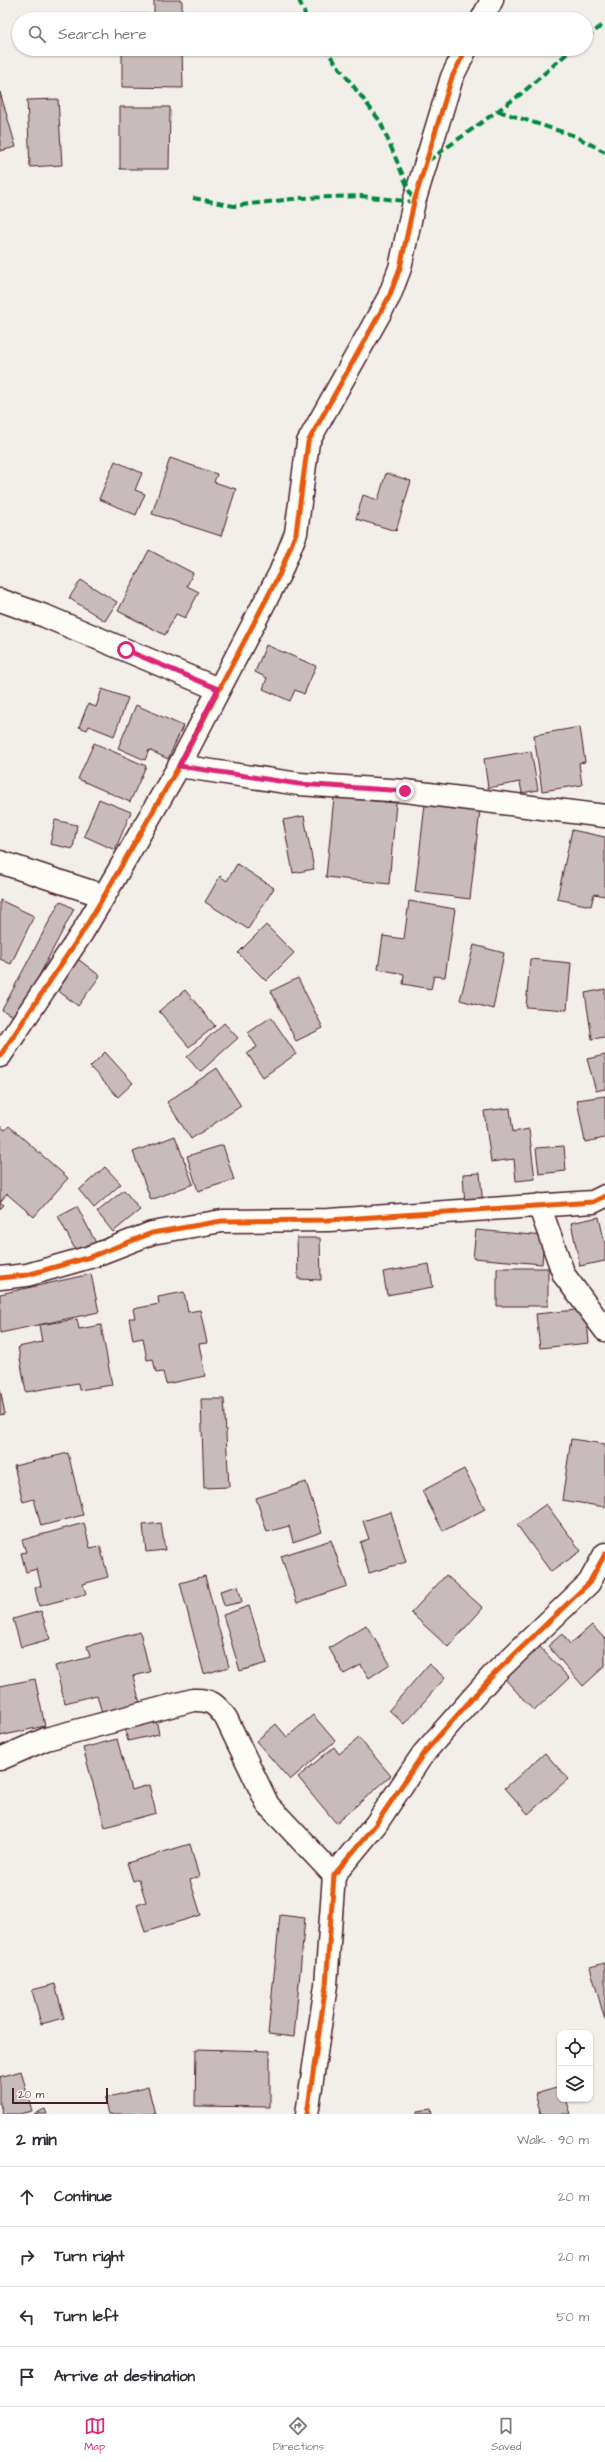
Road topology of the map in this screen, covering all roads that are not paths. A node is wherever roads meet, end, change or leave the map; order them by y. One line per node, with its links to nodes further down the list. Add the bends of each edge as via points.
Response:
1 (492, 0): 2 (street)
2 (486, 12)
3 (462, 56): 5 (street, via 452,77 414,202 400,268 389,297 308,442 296,533 280,573)
4 (0, 600): 5 (street, via 45,616)
5 (218, 689): 6 (street)
6 (179, 766): 7 (street, via 299,784 405,791); 9 (street)
7 (605, 816)
8 (0, 862): 9 (street)
9 (104, 896): 10 (street)
10 (0, 1056)
11 (605, 1196): 12 (street, via 593,1202)
12 (539, 1205): 13 (street, via 329,1220 222,1221 152,1233 90,1257 27,1275); 14 (street, via 564,1275)
13 (0, 1278)
14 (605, 1330)
15 (605, 1554): 17 (street, via 589,1583 492,1676 424,1754 376,1824)
16 (0, 1759): 17 (street, via 46,1739 193,1700 211,1701 226,1718 268,1805)
17 (334, 1875): 18 (street, via 326,1985)
18 (307, 2114)

